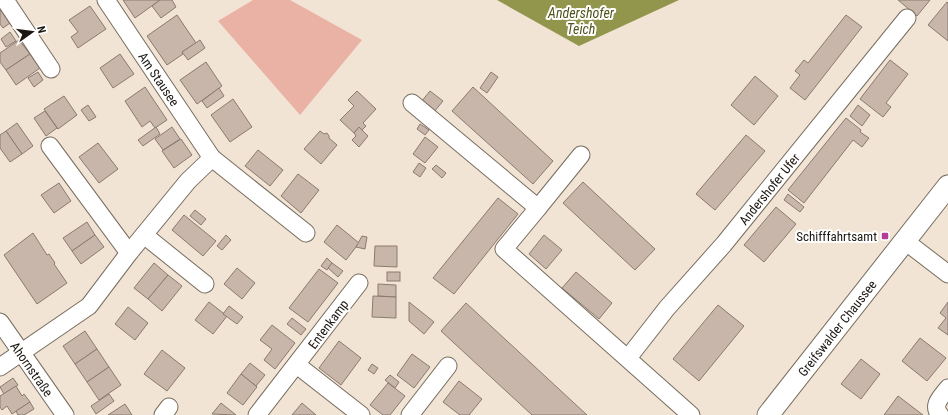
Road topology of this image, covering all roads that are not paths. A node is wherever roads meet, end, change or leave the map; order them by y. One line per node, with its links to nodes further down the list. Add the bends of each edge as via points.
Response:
1 (5, 0): 4 (street)
2 (106, 0): 8 (street, Am Stausee)
3 (907, 18): 20 (street, Andershofer Ufer)
4 (51, 69)
5 (412, 103): 10 (street)
6 (50, 146): 14 (street)
7 (581, 155): 10 (street)
8 (212, 158): 11 (street, Am Stausee); 12 (street, via 188,181)
9 (948, 186): 13 (main road, Greifswalder Chaussee)
10 (538, 208): 20 (street, via 504,249)
11 (306, 233)
12 (144, 235): 14 (street); 17 (street)
13 (905, 241): 15 (street); 30 (main road, Greifswalder Chaussee)
14 (129, 253): 19 (street, via 89,306)
15 (948, 274)
16 (360, 283): 21 (street, Entenkamp)
17 (205, 284)
18 (0, 322): 19 (street, Ahornstraße)
19 (21, 352): 23 (street); 25 (street, Ahornstraße)
20 (628, 358): 29 (street)
21 (297, 365): 26 (street, Entenkamp); 27 (street)
22 (448, 366): 28 (street)
23 (0, 367)
24 (948, 388): 31 (street, via 936,407)
25 (65, 415)
26 (257, 415)
27 (361, 415)
28 (410, 415)
29 (691, 415)
30 (768, 415)
31 (940, 415)

